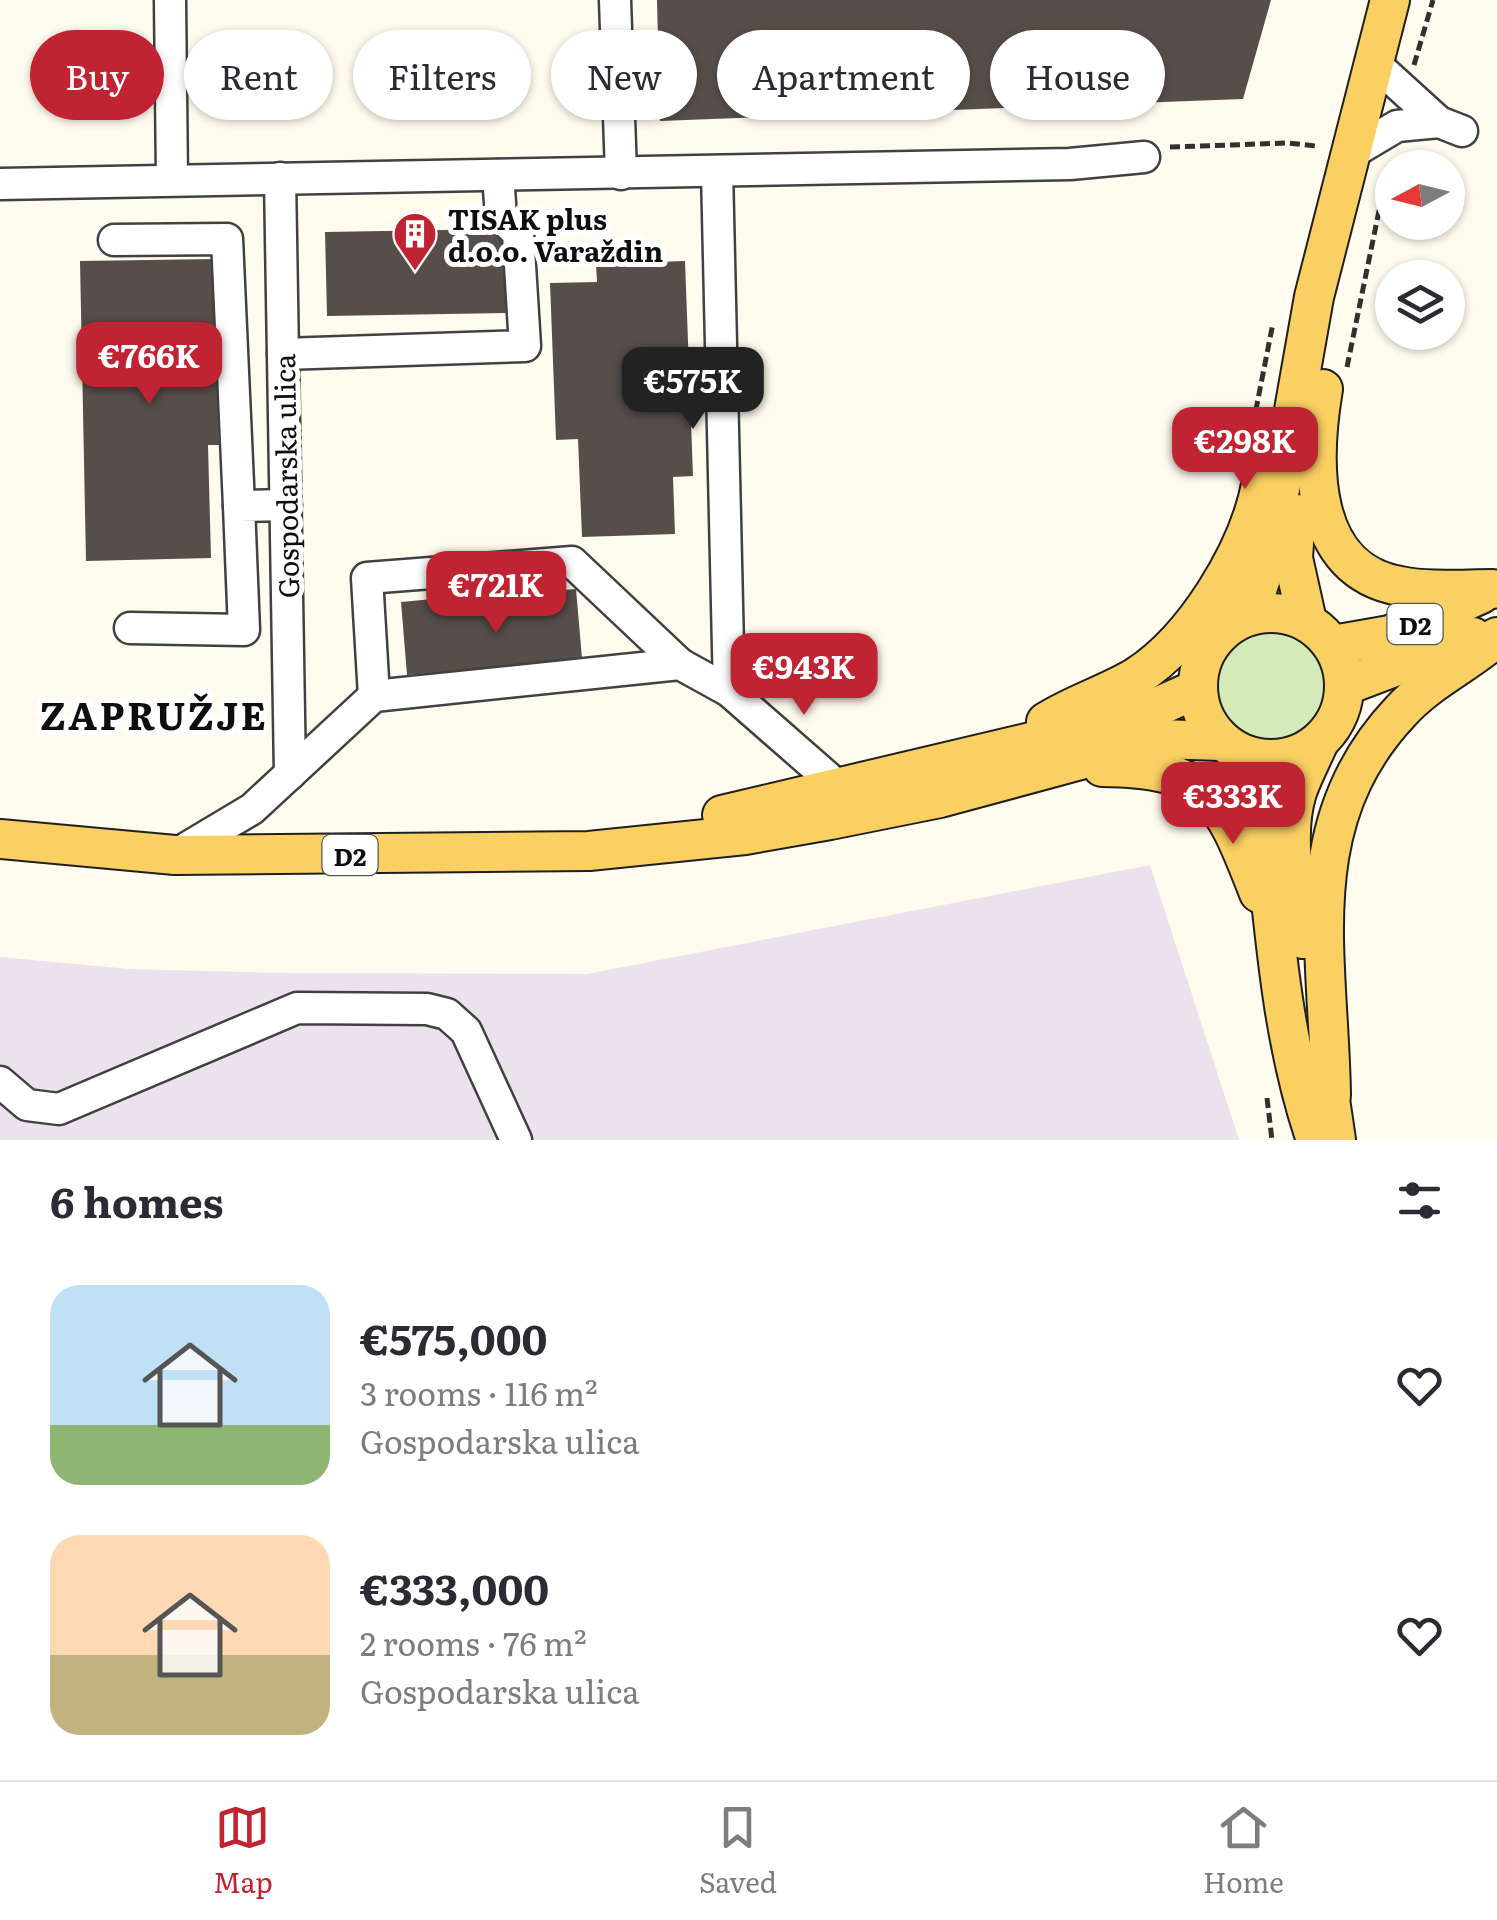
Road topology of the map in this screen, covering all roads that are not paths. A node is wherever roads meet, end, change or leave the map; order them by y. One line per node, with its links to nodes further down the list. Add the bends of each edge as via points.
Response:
1 (170, 0): 11 (street)
2 (615, 0): 8 (street)
3 (1390, 0): 4 (main road)
4 (1374, 62): 5 (main road); 5 (street, via 1450,126 1397,126)
5 (1333, 150): 14 (main road)
6 (1144, 157): 7 (street)
7 (717, 170): 8 (street); 28 (street)
8 (621, 174): 9 (street)
9 (498, 176): 10 (street); 15 (street, via 501,216 518,233 525,346)
10 (280, 178): 11 (street); 15 (street, Gospodarska ulica)
11 (172, 180): 12 (street)
12 (0, 184)
13 (114, 240): 18 (street, via 227,239)
14 (1314, 297): 16 (main road); 19 (main road, via 1326,376 1315,444 1317,488 1337,547 1363,570 1398,586); 32 (main road, via 1281,386 1258,504 1194,624 1134,678)
15 (283, 354): 17 (street, Gospodarska ulica)
16 (1300, 387): 20 (main road, via 1268,557); 23 (main road, via 1293,558)
17 (286, 505): 18 (street); 35 (street, Gospodarska ulica)
18 (239, 506): 21 (street, via 244,630)
19 (1495, 588): 23 (main road, D2, via 1390,635)
20 (1239, 618): 23 (main road, D2, via 1273,612); 27 (main road, via 1207,647)
21 (130, 628)
22 (1497, 628): 26 (main road, D2)
23 (1320, 633): 26 (main road)
24 (1497, 637): 42 (main road, via 1400,711 1362,762 1334,826 1322,904)
25 (680, 664): 28 (street); 29 (street); 29 (street, via 572,562 367,578)
26 (1344, 686): 31 (main road, via 1342,707)
27 (1197, 688): 30 (main road, via 1200,708); 32 (main road, D2, via 1150,710)
28 (729, 692): 36 (street)
29 (374, 696): 35 (street)
30 (1221, 741): 33 (main road, D2); 34 (main road, D2, via 1158,740)
31 (1319, 742): 33 (main road, via 1300,754); 42 (main road, via 1296,794 1292,854)
32 (1006, 748): 36 (main road, D2)
33 (1255, 758): 40 (main road)
34 (1050, 770): 38 (main road, D2, via 745,835 588,851); 40 (main road, via 1144,767 1200,787 1228,818)
35 (290, 774): 39 (street, via 252,809)
36 (841, 789): 38 (main road, D2)
37 (0, 839): 39 (main road, D2)
38 (524, 850): 39 (main road, D2)
39 (175, 855)
40 (1274, 929): 44 (main road, via 1292,1049)
41 (0, 1082): 43 (street, via 27,1105 59,1109 297,1008 427,1009 466,1030)
42 (1330, 1094): 45 (main road)
43 (516, 1140)
44 (1316, 1140)
45 (1336, 1140)

